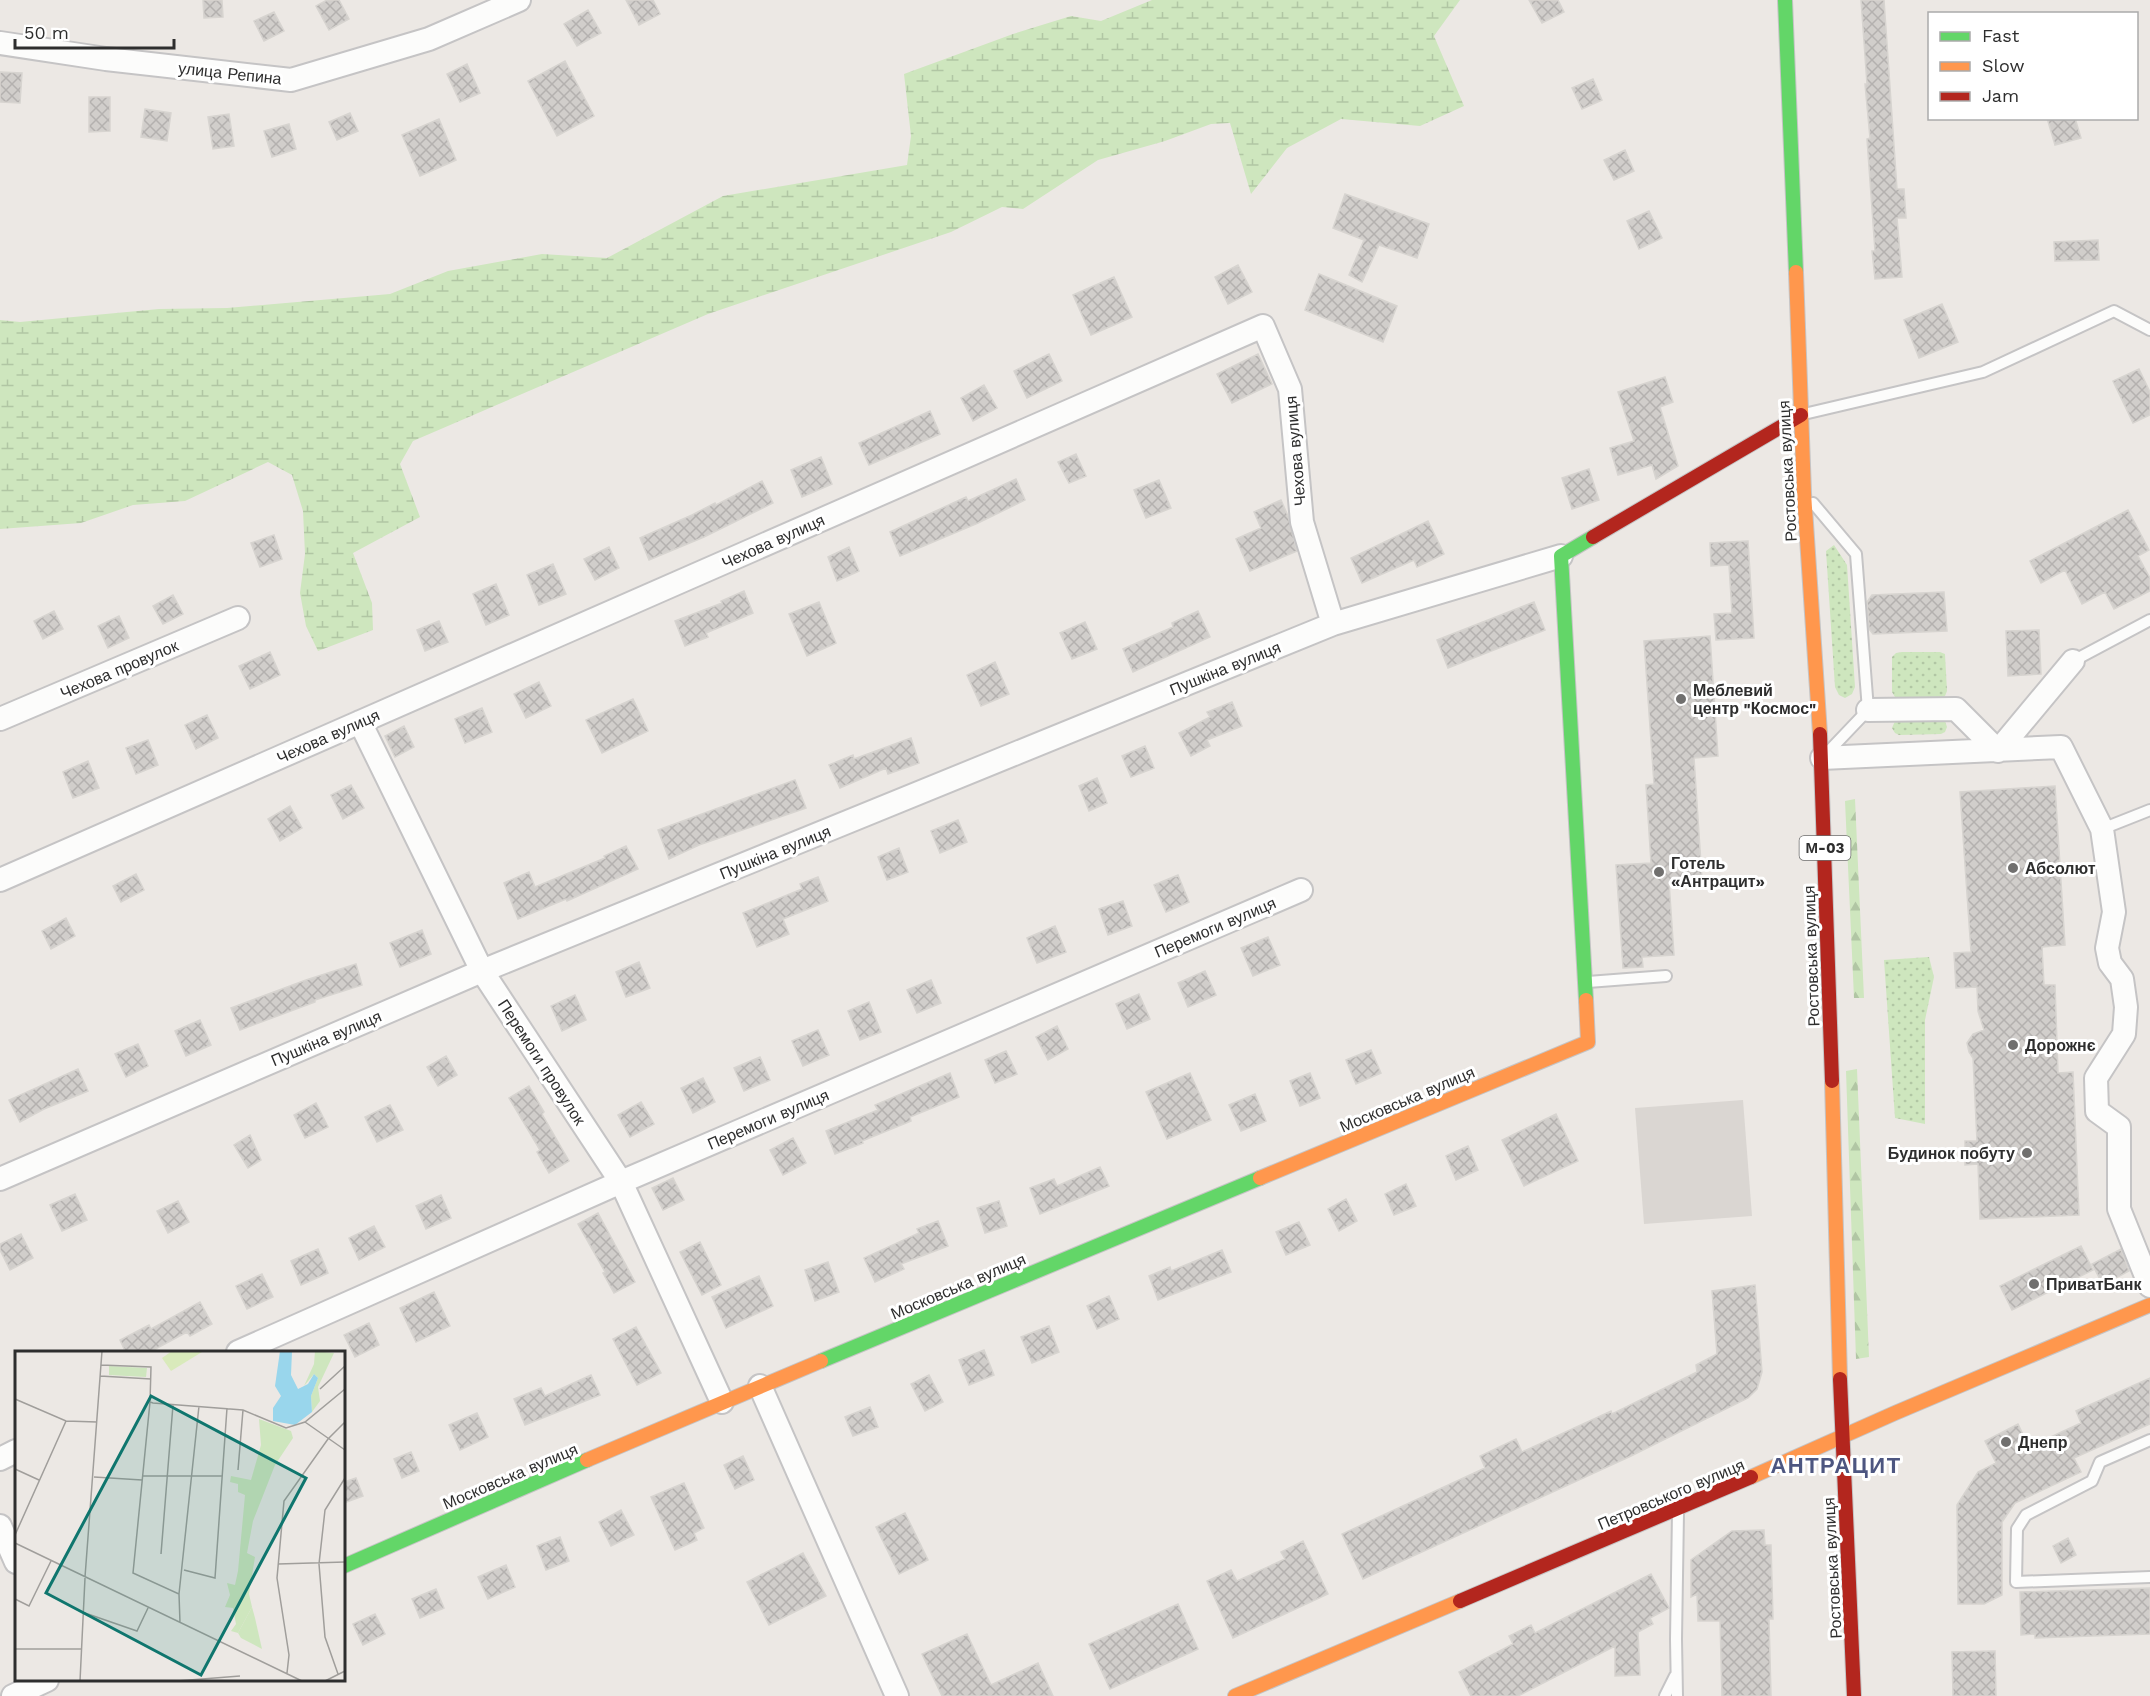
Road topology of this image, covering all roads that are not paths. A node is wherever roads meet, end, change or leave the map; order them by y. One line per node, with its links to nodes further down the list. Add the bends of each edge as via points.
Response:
1 (519, 0): 3 (street, улица Репина, via 429,39 291,80)
2 (1785, 0): 5 (main road, Ростовська вулиця / М-03)
3 (0, 43)
4 (2150, 330): 5 (lane, via 2114,311 1983,372)
5 (1801, 415): 6 (main road, Ростовська вулиця / М-03); 7 (main road)
6 (1804, 493): 12 (lane, via 1857,554); 16 (main road, Ростовська вулиця / М-03)
7 (1561, 556): 10 (street, Пушкіна вулиця); 23 (main road)
8 (238, 618): 13 (street, Чехова провулок)
9 (2150, 620): 11 (lane)
10 (1333, 624): 14 (street, Чехова вулиця, via 1302,522 1290,389 1263,326); 21 (street, Пушкіна вулиця)
11 (2073, 661): 15 (street)
12 (1868, 710): 15 (street, via 1956,709); 16 (lane)
13 (0, 719)
14 (360, 722): 19 (street, Чехова вулиця); 21 (street, Перемоги провулок)
15 (1998, 751): 16 (street); 18 (street, via 2061,747)
16 (1822, 758): 31 (main road, Ростовська вулиця / М-03)
17 (2150, 810): 18 (lane)
18 (2102, 829): 26 (street, via 2114,912 2107,948 2110,963 2122,980 2126,1006 2124,1034 2096,1078 2097,1111 2119,1127 2119,1209)
19 (0, 880)
20 (1300, 890): 25 (street, Перемоги вулиця)
21 (482, 971): 24 (street, Пушкіна вулиця); 25 (street, Перемоги провулок)
22 (1666, 976): 23 (lane)
23 (1584, 982): 29 (main road, Московська вулиця, via 1588,1042)
24 (0, 1179)
25 (621, 1182): 28 (street, Перемоги вулиця); 30 (street, Перемоги провулок)
26 (2150, 1286)
27 (2150, 1305): 31 (main road, Петровського вулиця)
28 (242, 1351)
29 (760, 1386): 30 (main road, Московська вулиця); 43 (street)
30 (722, 1402): 38 (main road, Московська вулиця)
31 (1842, 1437): 35 (main road, Петровського вулиця); 47 (main road, Ростовська вулиця / М-03)
32 (2150, 1440): 39 (lane, via 2100,1462 2092,1481 2026,1515 2017,1529 2016,1582)
33 (15, 1452): 34 (street)
34 (0, 1459)
35 (1678, 1509): 40 (lane); 44 (main road, Петровського вулиця)
36 (0, 1526): 37 (street)
37 (15, 1560)
38 (345, 1566)
39 (2150, 1577)
40 (1676, 1673): 45 (lane); 46 (lane)
41 (44, 1681): 42 (street)
42 (13, 1696)
43 (897, 1696)
44 (1236, 1696)
45 (1665, 1696)
46 (1677, 1696)
47 (1854, 1696)

